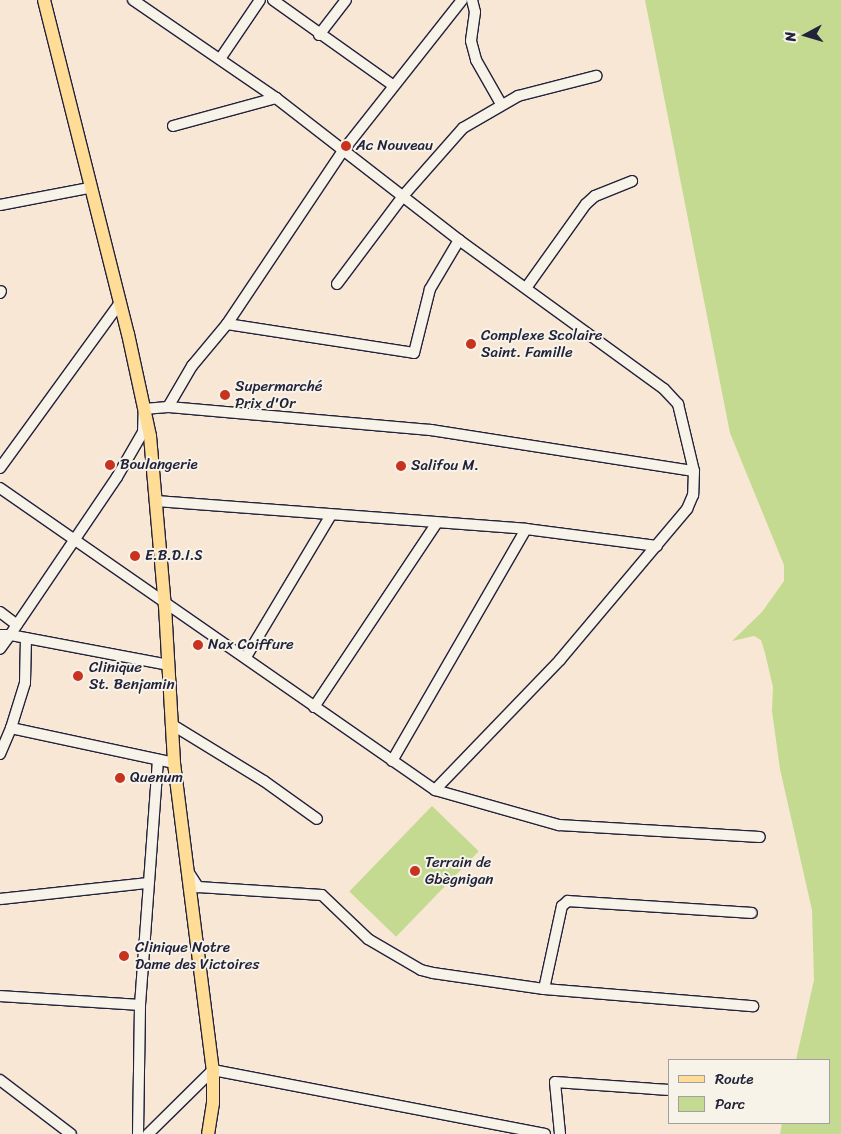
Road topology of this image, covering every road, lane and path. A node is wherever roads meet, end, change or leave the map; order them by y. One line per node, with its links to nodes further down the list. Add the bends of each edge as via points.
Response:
1 (44, 0): 18 (main road)
2 (133, 0): 8 (street)
3 (260, 0): 10 (street)
4 (273, 0): 9 (street)
5 (346, 0): 9 (street)
6 (462, 0): 12 (street)
7 (472, 0): 14 (street, via 475,12 471,41 476,60)
8 (149, 5): 10 (street)
9 (319, 35): 12 (street)
10 (220, 59): 13 (street)
11 (596, 76): 14 (street, via 518,96)
12 (394, 86): 16 (street)
13 (276, 98): 15 (street); 16 (street)
14 (501, 104): 19 (street, via 463,128)
15 (173, 126)
16 (342, 152): 19 (street); 25 (street)
17 (632, 181): 23 (street, via 595,196 586,204)
18 (89, 188): 20 (street); 24 (main road)
19 (403, 196): 21 (street); 22 (street)
20 (0, 205)
21 (459, 240): 23 (street); 25 (street, via 430,289 414,353)
22 (337, 284)
23 (526, 288): 29 (street, via 672,396 678,404)
24 (120, 304): 27 (main road); 28 (street)
25 (227, 324): 26 (street, via 192,366)
26 (168, 407): 27 (street); 29 (street, via 431,430)
27 (144, 409): 31 (main road); 35 (street, via 142,432 135,448)
28 (0, 468)
29 (694, 471): 36 (street, via 693,495 687,509)
30 (0, 488): 35 (street)
31 (156, 501): 32 (street); 37 (main road)
32 (331, 515): 33 (street); 43 (street)
33 (436, 524): 34 (street); 45 (street)
34 (526, 529): 36 (street); 50 (street)
35 (73, 539): 37 (street); 39 (street)
36 (658, 546): 52 (street, via 560,660)
37 (165, 606): 43 (street); 44 (main road)
38 (0, 612): 39 (street)
39 (16, 625): 40 (street)
40 (5, 635): 41 (street); 42 (street)
41 (26, 638): 44 (street); 47 (street, via 25,683)
42 (0, 649)
43 (246, 657): 45 (street)
44 (169, 665): 46 (main road)
45 (314, 707): 50 (street)
46 (172, 724): 51 (main road); 53 (street, via 264,781)
47 (11, 728): 48 (street); 49 (street)
48 (0, 754)
49 (158, 760): 51 (street); 56 (street)
50 (392, 762): 52 (street)
51 (174, 763): 55 (main road)
52 (435, 790): 54 (street, via 558,825)
53 (317, 819)
54 (760, 837)
55 (188, 873): 59 (street, via 198,887 322,895 368,939 420,970); 63 (main road)
56 (148, 883): 57 (street); 61 (street)
57 (0, 899)
58 (752, 913): 59 (street, via 568,901 562,906)
59 (544, 989): 62 (street)
60 (0, 996): 61 (street)
61 (140, 1005): 67 (street)
62 (753, 1006)
63 (213, 1070): 68 (street); 69 (main road, via 213,1103); 70 (street)
64 (0, 1080): 66 (street)
65 (668, 1090): 71 (street, via 555,1082)
66 (71, 1134)
67 (138, 1134)
68 (148, 1134)
69 (208, 1134)
70 (545, 1134)
71 (560, 1134)

